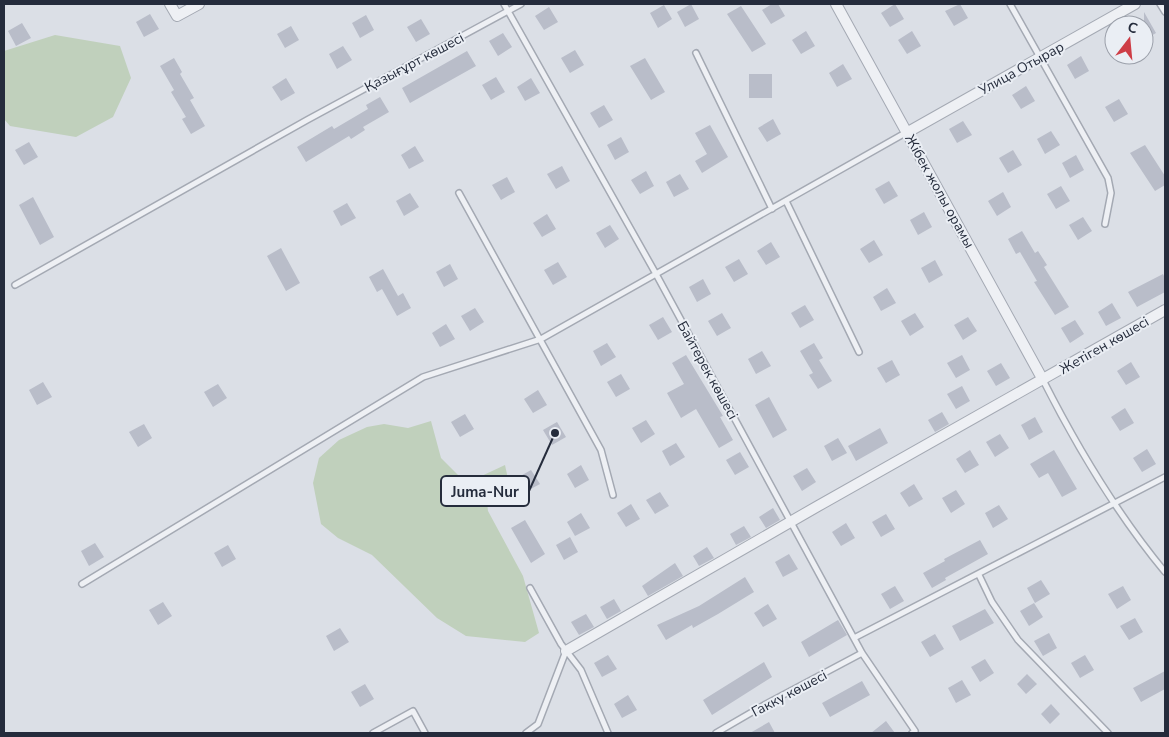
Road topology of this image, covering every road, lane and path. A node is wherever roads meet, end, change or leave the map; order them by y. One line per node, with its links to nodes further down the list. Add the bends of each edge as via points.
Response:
1 (170, 4): 2 (street, via 177,16)
2 (199, 4)
3 (504, 4): 9 (lane, Байтерек көшесі)
4 (521, 4): 9 (lane, Қазығұрт көшесі)
5 (836, 4): 13 (street, Жібек жолы орамы)
6 (1010, 4): 12 (lane)
7 (1135, 4): 12 (street, Улица Отырар)
8 (1160, 4): 10 (lane)
9 (508, 11): 18 (lane, Байтерек көшесі); 19 (lane, Қазығұрт көшесі)
10 (1165, 12)
11 (696, 53): 16 (lane)
12 (1040, 58): 13 (street, Улица Отырар); 17 (lane, via 1108,178 1111,193)
13 (908, 132): 15 (lane); 23 (street, Жібек жолы орамы)
14 (459, 193): 21 (lane)
15 (786, 202): 16 (lane); 22 (lane)
16 (772, 209): 18 (lane)
17 (1105, 224)
18 (656, 274): 21 (lane); 27 (lane, Байтерек көшесі)
19 (15, 285)
20 (1165, 310): 23 (street, Жетіген көшесі)
21 (540, 338): 25 (lane, via 601,450); 30 (lane, via 423,377)
22 (859, 352)
23 (1043, 380): 26 (lane, via 1072,437); 27 (street, Жетіген көшесі)
24 (1165, 477): 26 (lane)
25 (613, 495)
26 (1116, 503): 28 (lane); 29 (lane)
27 (790, 522): 32 (lane, Байтерек көшесі); 33 (street, Жетіген көшесі)
28 (1165, 572)
29 (979, 575): 32 (lane); 41 (lane, via 992,602 1018,640)
30 (82, 584)
31 (530, 588): 33 (lane)
32 (854, 638): 34 (lane, Байтерек көшесі)
33 (566, 651): 38 (lane, via 538,724); 39 (lane, via 581,670)
34 (862, 653): 35 (lane, Байтерек көшесі); 40 (lane, Гакку көшесі)
35 (915, 732)
36 (373, 733): 37 (lane, via 413,711)
37 (425, 733)
38 (526, 733)
39 (608, 733)
40 (716, 733)
41 (1108, 733)

